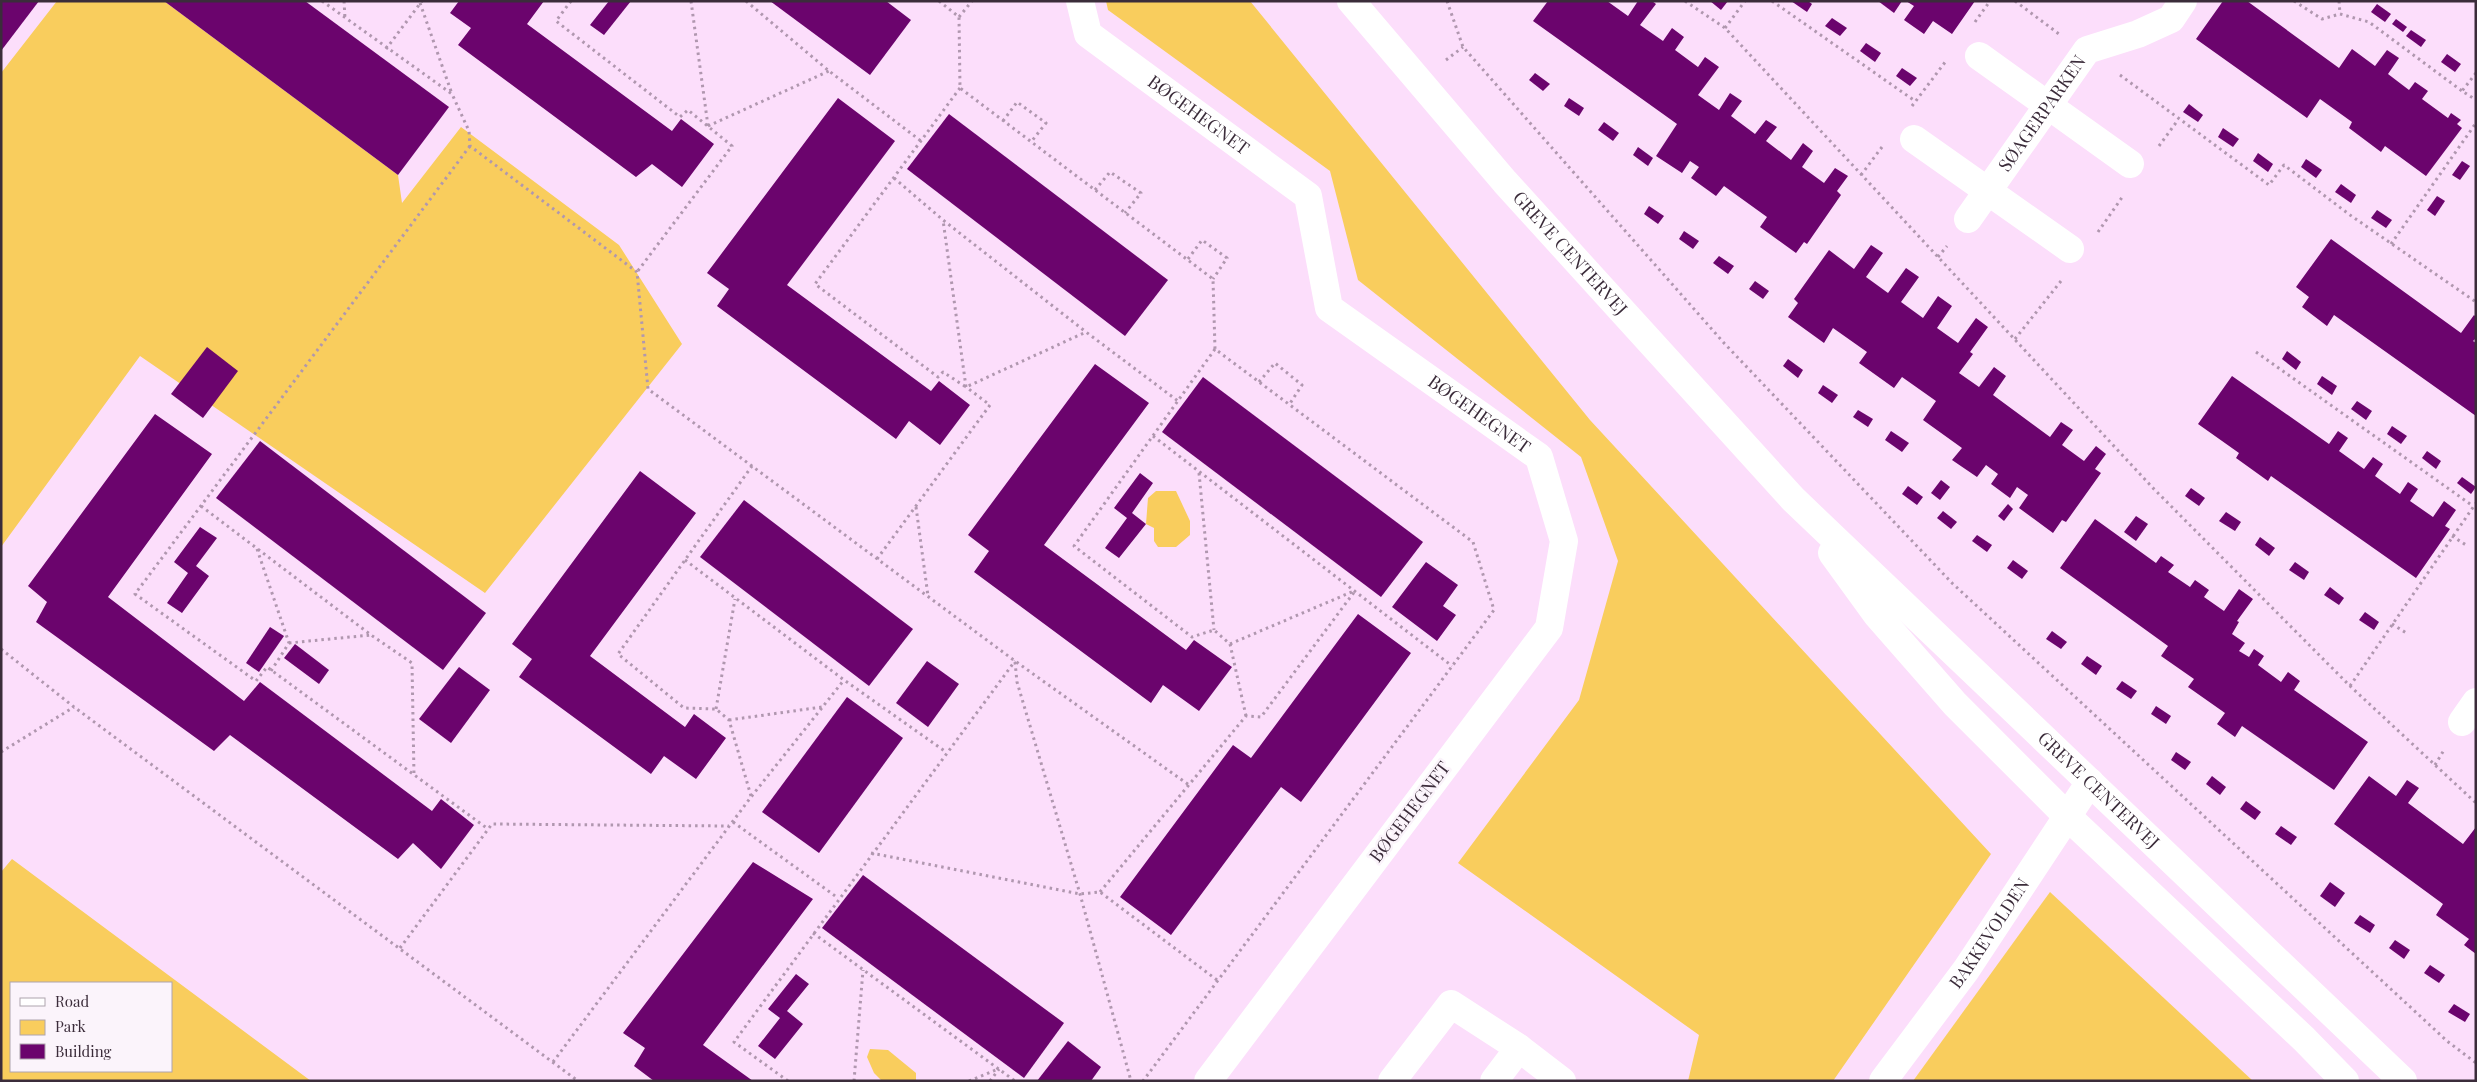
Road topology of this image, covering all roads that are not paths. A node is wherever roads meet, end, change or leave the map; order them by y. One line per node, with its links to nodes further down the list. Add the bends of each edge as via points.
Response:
1 (1080, 1): 15 (street, BØGEHEGNET, via 1088,34 1308,196 1329,308 1539,457 1564,541 1549,628)
2 (1351, 1): 11 (street, GREVE CENTERVEJ, via 1505,182)
3 (2183, 1): 5 (street, SØAGERPARKEN, via 2171,19 2086,52)
4 (1979, 56): 5 (street)
5 (2048, 106): 7 (street); 8 (street, SØAGERPARKEN)
6 (1914, 139): 8 (street)
7 (2130, 164)
8 (1988, 190): 9 (street, SØAGERPARKEN); 10 (street)
9 (1968, 219)
10 (2070, 248)
11 (1793, 499): 12 (street, GREVE CENTERVEJ); 13 (street, GREVE CENTERVEJ, via 1877,615 1956,704)
12 (2090, 782): 13 (street, BAKKEVOLDEN); 21 (street, GREVE CENTERVEJ)
13 (2067, 816): 19 (street, BAKKEVOLDEN, via 1966,970); 20 (street, GREVE CENTERVEJ)
14 (1519, 1048): 16 (street, via 1451,1004); 17 (street); 18 (street)
15 (1208, 1081)
16 (1392, 1081)
17 (1494, 1081)
18 (1562, 1081)
19 (1883, 1081)
20 (2345, 1081)
21 (2403, 1081)

